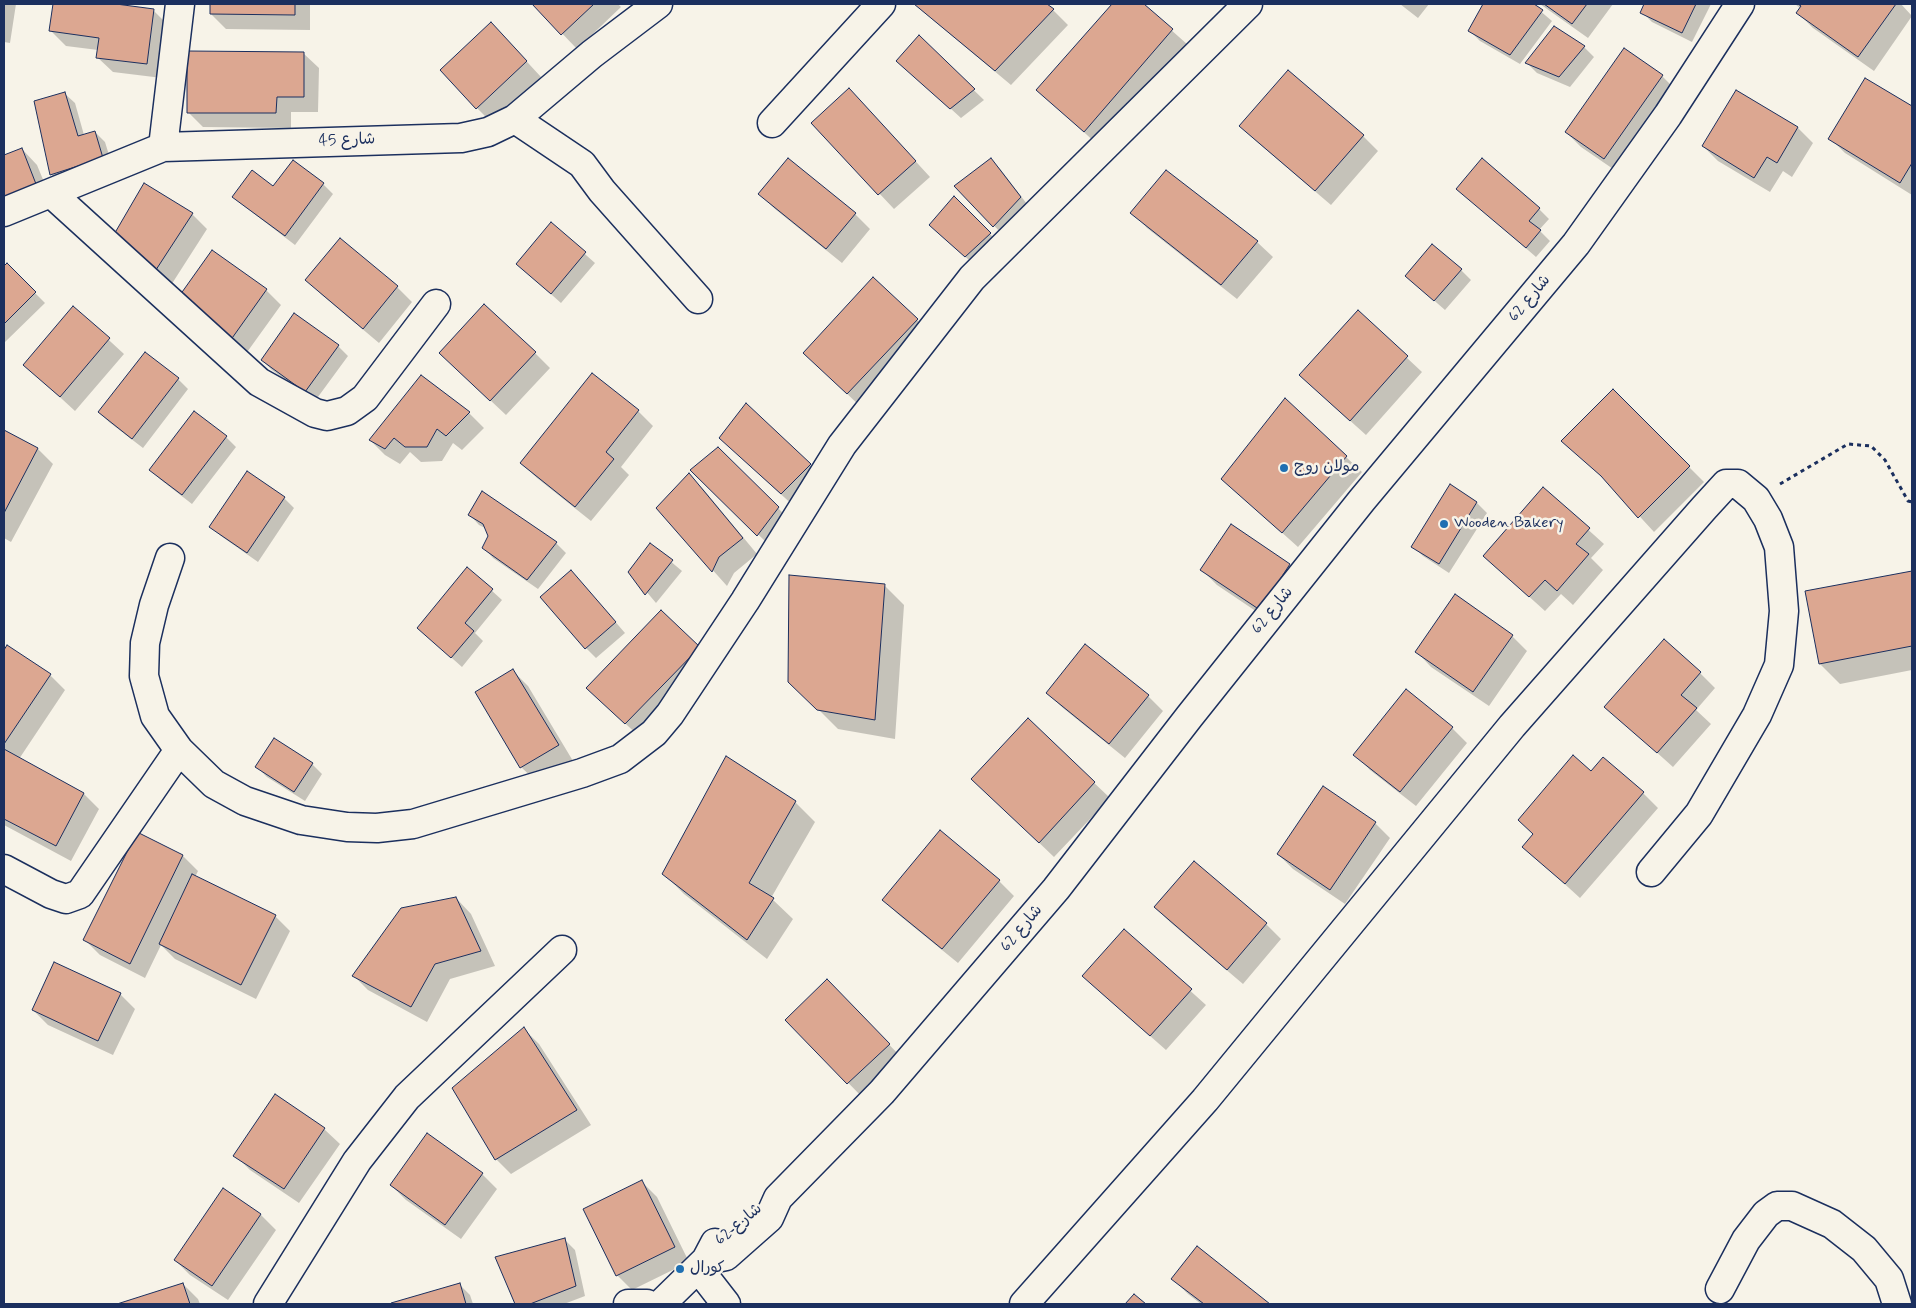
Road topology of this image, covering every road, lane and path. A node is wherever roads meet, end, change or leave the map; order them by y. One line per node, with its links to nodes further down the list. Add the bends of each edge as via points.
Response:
1 (180, 4): 8 (street)
2 (658, 4): 6 (street, شارع 45)
3 (881, 4): 7 (street)
4 (1248, 4): 16 (street, via 972,278 842,445 670,714 654,733 620,759 413,824 377,828 301,820 245,801 214,784)
5 (1740, 4): 20 (street, شارع 62, via 1668,115 1576,244 1362,500 1056,888 882,1092 778,1198 758,1206 715,1242)
6 (515, 119): 8 (street, شارع 45, via 488,132 461,138); 11 (street, via 582,164)
7 (772, 123)
8 (163, 147): 9 (street, شارع 45)
9 (51, 193): 10 (street, شارع 45); 12 (street, via 259,382 315,413 327,416 347,411 365,398)
10 (4, 212)
11 (698, 299)
12 (436, 304)
13 (1756, 499): 14 (path, via 1848,444 1871,446 1885,460 1908,501); 18 (street, via 1779,547 1784,611 1779,665 1757,715 1699,814); 27 (street, via 1738,484 1726,484 1704,508 1512,726 1205,1100)
14 (1912, 502)
15 (170, 558): 16 (street, via 145,643 144,676 155,716)
16 (179, 750): 17 (street, via 80,894 66,899)
17 (4, 869)
18 (1651, 872)
19 (562, 950): 22 (street, via 407,1097 357,1161)
20 (702, 1264): 25 (street, شارع 62); 26 (street)
21 (1720, 1289): 28 (street, via 1746,1240 1766,1214 1777,1206 1792,1206 1832,1224 1864,1249 1889,1279)
22 (268, 1304)
23 (628, 1304): 24 (street)
24 (647, 1304)
25 (661, 1304)
26 (726, 1304)
27 (1024, 1304)
28 (1898, 1304)

